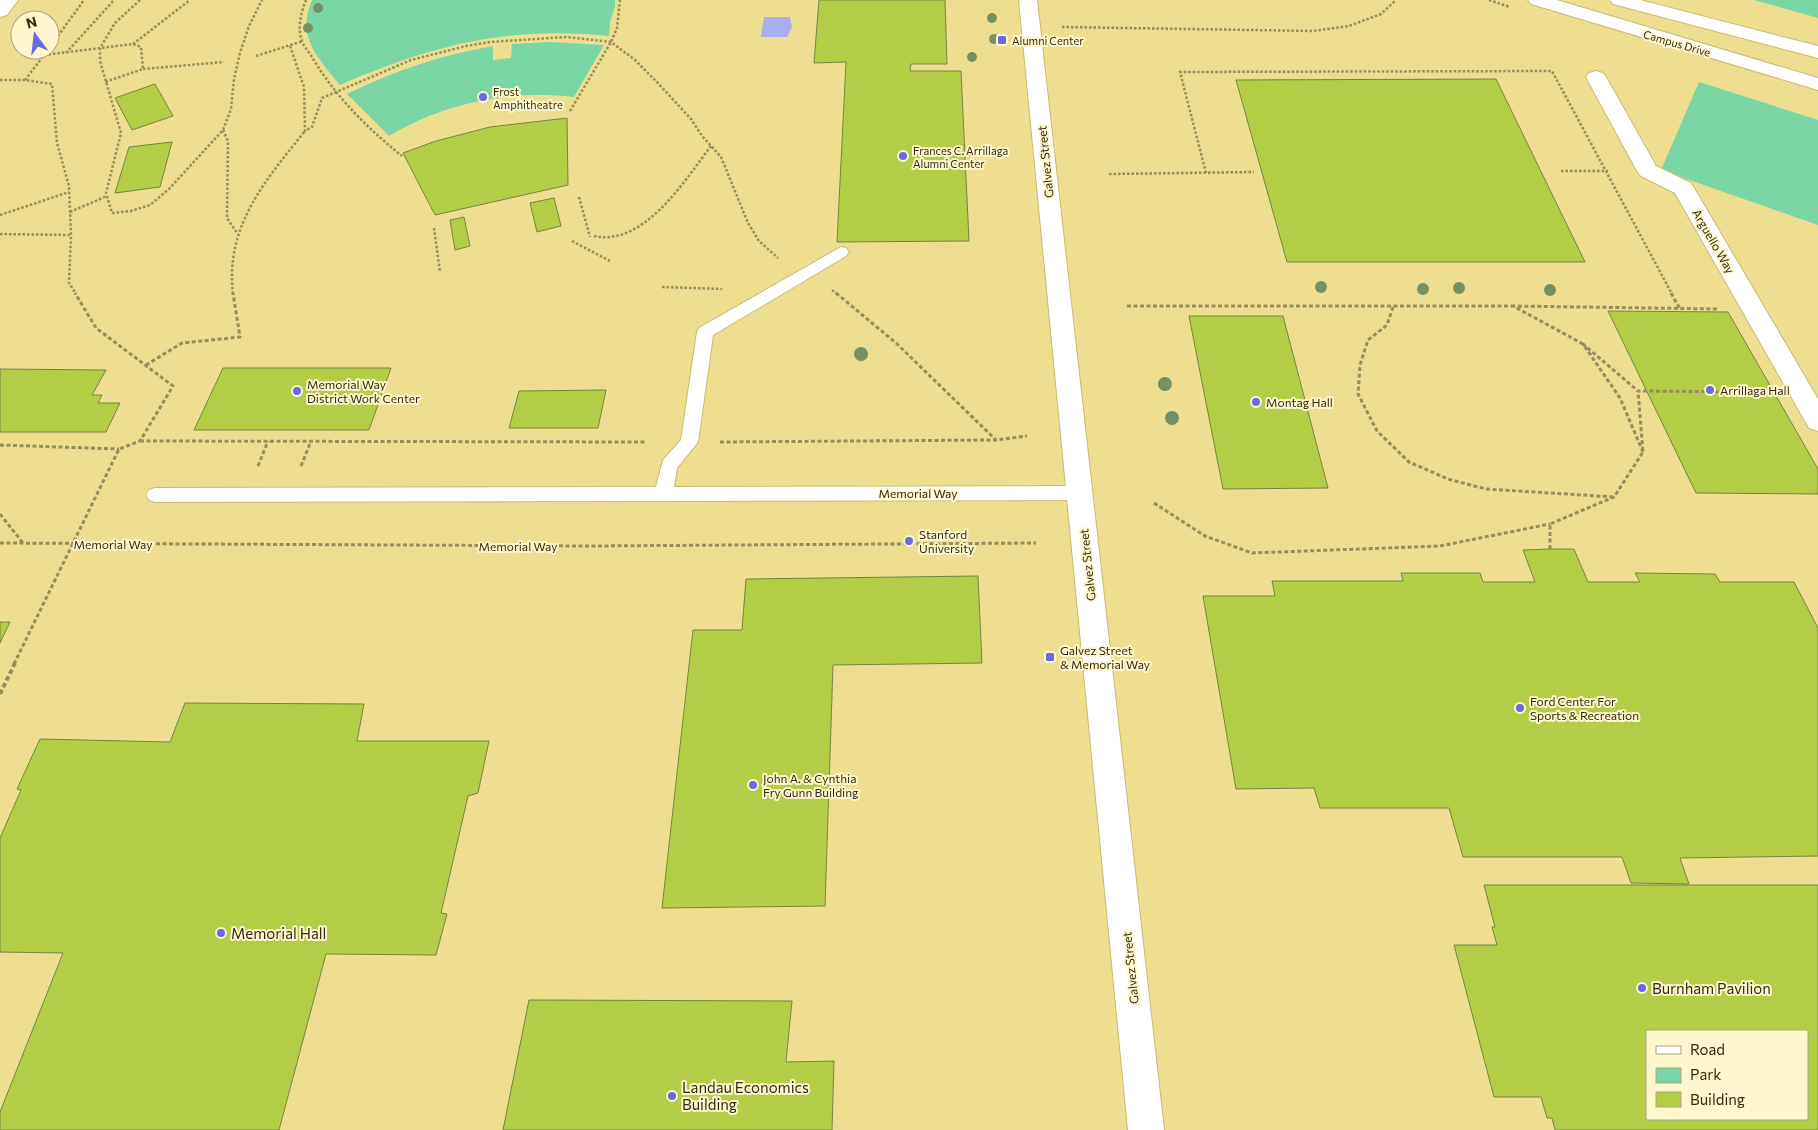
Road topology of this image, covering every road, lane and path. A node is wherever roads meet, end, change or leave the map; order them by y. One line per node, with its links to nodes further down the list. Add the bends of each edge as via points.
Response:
1 (9, 0): 12 (street)
2 (84, 0): 14 (path)
3 (114, 0): 21 (path)
4 (140, 0): 19 (path, via 115,23)
5 (190, 0): 17 (path)
6 (262, 0): 34 (path, via 248,26 234,79 231,109)
7 (306, 0): 15 (path, via 299,18)
8 (620, 0): 16 (path, via 617,28)
9 (1396, 0): 13 (path, via 1381,14 1349,26 1313,30)
10 (1537, 0): 31 (street, Campus Drive)
11 (1619, 0): 20 (street)
12 (0, 11)
13 (1030, 13): 79 (street, Galvez Street)
14 (60, 33)
15 (302, 41): 18 (path); 32 (path)
16 (611, 42): 32 (path, via 542,38 466,46 411,60); 33 (path); 36 (path, via 656,81)
17 (133, 44): 19 (path); 26 (path, via 141,47)
18 (290, 46): 23 (path); 35 (path, via 303,77)
19 (100, 48): 21 (path); 30 (path)
20 (1818, 52)
21 (66, 53): 22 (path)
22 (60, 54)
23 (256, 56)
24 (40, 60): 29 (path)
25 (224, 62): 26 (path)
26 (142, 69): 30 (path)
27 (1596, 77): 40 (street)
28 (0, 80): 29 (path)
29 (25, 80): 44 (path, via 52,84 57,143)
30 (105, 82): 45 (path, via 121,133)
31 (1818, 84)
32 (336, 92): 35 (path, via 322,98 312,126); 37 (path, via 369,128)
33 (570, 111)
34 (223, 130): 45 (path, via 150,205 112,213); 50 (path, via 228,141 227,218)
35 (305, 131): 50 (path, via 272,172)
36 (711, 146): 46 (path, via 659,212 624,233 610,238 592,237); 57 (path, via 721,157 736,197 759,241)
37 (402, 156)
38 (1561, 171): 39 (path)
39 (1607, 171): 40 (path); 42 (path, via 1552,71 1180,72); 64 (path)
40 (1648, 171): 65 (street, Arguello Way, via 1683,188)
41 (1254, 172): 42 (path)
42 (1206, 173): 43 (path)
43 (1109, 174)
44 (69, 192): 47 (path); 48 (path)
45 (107, 196): 47 (path)
46 (579, 197)
47 (70, 212): 52 (path)
48 (0, 215)
49 (434, 228): 56 (path)
50 (237, 233): 67 (path, via 232,260 240,337 182,343)
51 (0, 234): 52 (path)
52 (71, 235): 67 (path, via 69,283 73,290 96,328)
53 (572, 241): 55 (path)
54 (841, 252): 57 (lane)
55 (610, 261)
56 (440, 272)
57 (805, 274): 80 (lane, via 705,332 689,442 669,465)
58 (827, 286): 72 (path, via 896,343)
59 (662, 287): 60 (path)
60 (732, 289)
61 (1127, 306): 63 (path)
62 (1513, 306): 63 (path); 64 (path); 66 (path)
63 (1393, 307): 82 (path, via 1388,325 1368,340 1360,365 1358,394 1378,431 1409,462 1448,479 1486,490)
64 (1680, 309): 65 (path)
65 (1753, 309): 69 (street, Arguello Way)
66 (1583, 344): 68 (path); 78 (path, via 1620,398)
67 (146, 364): 73 (path, via 173,386)
68 (1638, 391): 69 (path); 78 (path)
69 (1802, 392): 70 (street, Arguello Way)
70 (1818, 421)
71 (1027, 436): 72 (path)
72 (996, 440): 75 (path)
73 (140, 441): 74 (path); 77 (path)
74 (647, 442)
75 (717, 442)
76 (0, 445): 77 (path)
77 (119, 449): 89 (path)
78 (1643, 452): 82 (path)
79 (1080, 492): 80 (lane, Memorial Way); 92 (street, Galvez Street)
80 (664, 494): 81 (lane, Memorial Way)
81 (155, 495)
82 (1614, 497): 85 (path)
83 (1154, 503): 85 (path, via 1205,536 1252,552 1440,546)
84 (0, 514): 88 (path)
85 (1550, 524): 90 (path)
86 (0, 543): 88 (path, Memorial Way)
87 (1036, 543): 89 (path, Memorial Way, via 600,546)
88 (24, 544): 89 (path, Memorial Way)
89 (72, 544): 91 (path)
90 (1550, 549)
91 (0, 694)
92 (1146, 1130)

